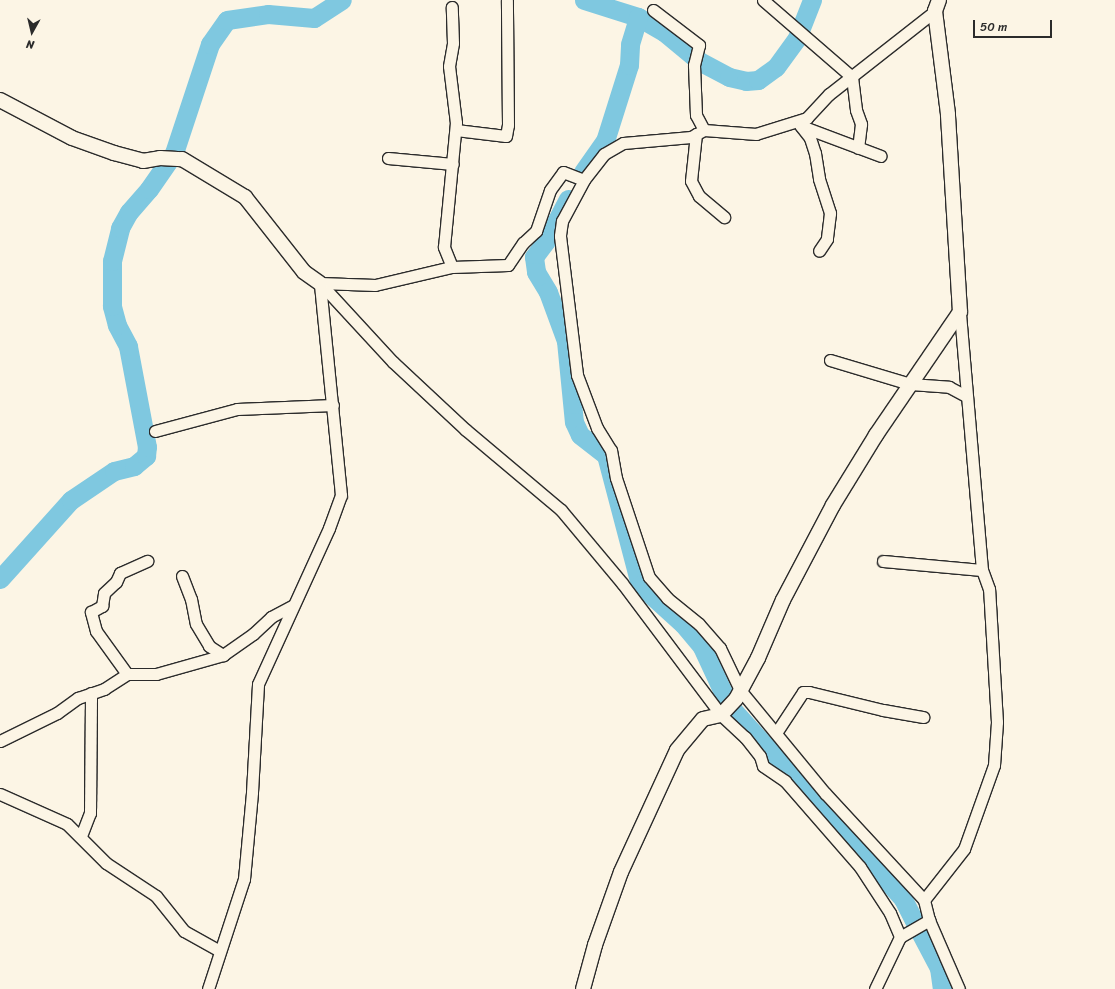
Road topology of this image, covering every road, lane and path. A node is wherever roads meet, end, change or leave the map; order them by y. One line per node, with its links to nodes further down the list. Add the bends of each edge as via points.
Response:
1 (507, 0): 9 (street, via 506,136)
2 (763, 0): 6 (street)
3 (937, 5): 6 (street); 20 (street, via 948,114)
4 (452, 7): 9 (street, via 453,43 449,66)
5 (653, 10): 10 (street, via 699,45 694,65 696,115)
6 (852, 77): 8 (street, via 829,94); 11 (street, via 856,110 862,124)
7 (0, 100): 19 (street, via 72,138 107,151 143,161 160,158 182,159 245,197 304,272)
8 (797, 124): 10 (street, via 756,134); 11 (street); 17 (street, via 810,138 830,213 827,239)
9 (456, 130): 14 (street)
10 (700, 132): 15 (street, via 691,137 623,143 604,154); 16 (street, via 691,181 699,196)
11 (858, 148): 12 (street)
12 (880, 156)
13 (388, 158): 14 (street)
14 (453, 164): 18 (street, via 444,247)
15 (584, 180): 18 (street, via 563,172 550,190 536,231 522,243 508,265); 33 (street, via 562,221 560,236 577,375 597,428 611,450 616,478 649,576 666,598 699,624 720,648)
16 (724, 217)
17 (819, 251)
18 (452, 267): 19 (street, via 375,285)
19 (320, 283): 24 (street); 35 (street, via 393,362 466,430 561,510 622,583)
20 (960, 312): 22 (street); 23 (street)
21 (830, 360): 22 (street)
22 (910, 384): 23 (street, via 949,387); 33 (street, via 833,505 783,600 758,658)
23 (966, 396): 28 (street)
24 (333, 405): 25 (street, via 237,409); 30 (street, via 341,495 329,528)
25 (155, 431)
26 (147, 561): 32 (street, via 120,572 116,582 104,593 102,606 91,612 96,631)
27 (883, 561): 28 (street)
28 (982, 570): 41 (street, via 988,589 996,691 994,765 964,849)
29 (182, 576): 31 (street, via 196,624 209,646)
30 (292, 606): 31 (street, via 271,617 253,634); 44 (street, via 258,684 244,879)
31 (223, 655): 32 (street, via 156,674)
32 (127, 674): 34 (street, via 104,689)
33 (740, 690): 35 (street, via 736,699); 37 (street)
34 (91, 693): 38 (street); 40 (street, via 90,813)
35 (720, 715): 43 (street, via 745,737 760,756 763,766 785,781 860,866 890,913); 46 (street, via 703,719 677,750 621,872)
36 (923, 717): 37 (street, via 803,692)
37 (776, 733): 41 (street, via 825,793)
38 (0, 741)
39 (0, 794): 40 (street, via 67,824)
40 (81, 836): 44 (street, via 106,863 156,896 184,931)
41 (924, 900): 42 (street)
42 (930, 920): 43 (street); 48 (street)
43 (900, 937): 47 (street)
44 (220, 951): 45 (street)
45 (208, 989)
46 (582, 989)
47 (875, 989)
48 (959, 989)

